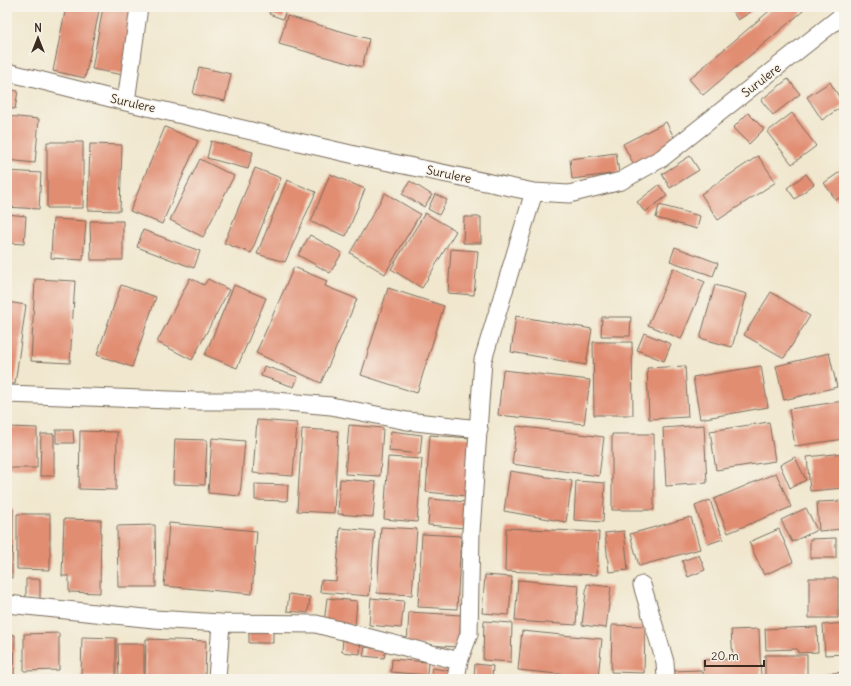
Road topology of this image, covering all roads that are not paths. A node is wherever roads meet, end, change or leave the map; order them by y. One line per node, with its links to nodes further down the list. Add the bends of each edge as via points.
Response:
1 (140, 7): 4 (street)
2 (844, 14): 5 (street, Surulere, via 662,158 621,181 568,194)
3 (7, 72): 4 (street, Surulere)
4 (126, 102): 5 (street, Surulere, via 355,155)
5 (534, 192): 7 (street, via 483,360)
6 (7, 394): 7 (street, via 197,401 276,401 331,406 407,421)
7 (479, 429): 11 (street, via 471,532 469,634)
8 (642, 585): 14 (street, via 665,662)
9 (7, 604): 10 (street)
10 (221, 623): 11 (street, via 316,624); 12 (street)
11 (459, 661): 13 (street)
12 (217, 679)
13 (456, 679)
14 (666, 679)

